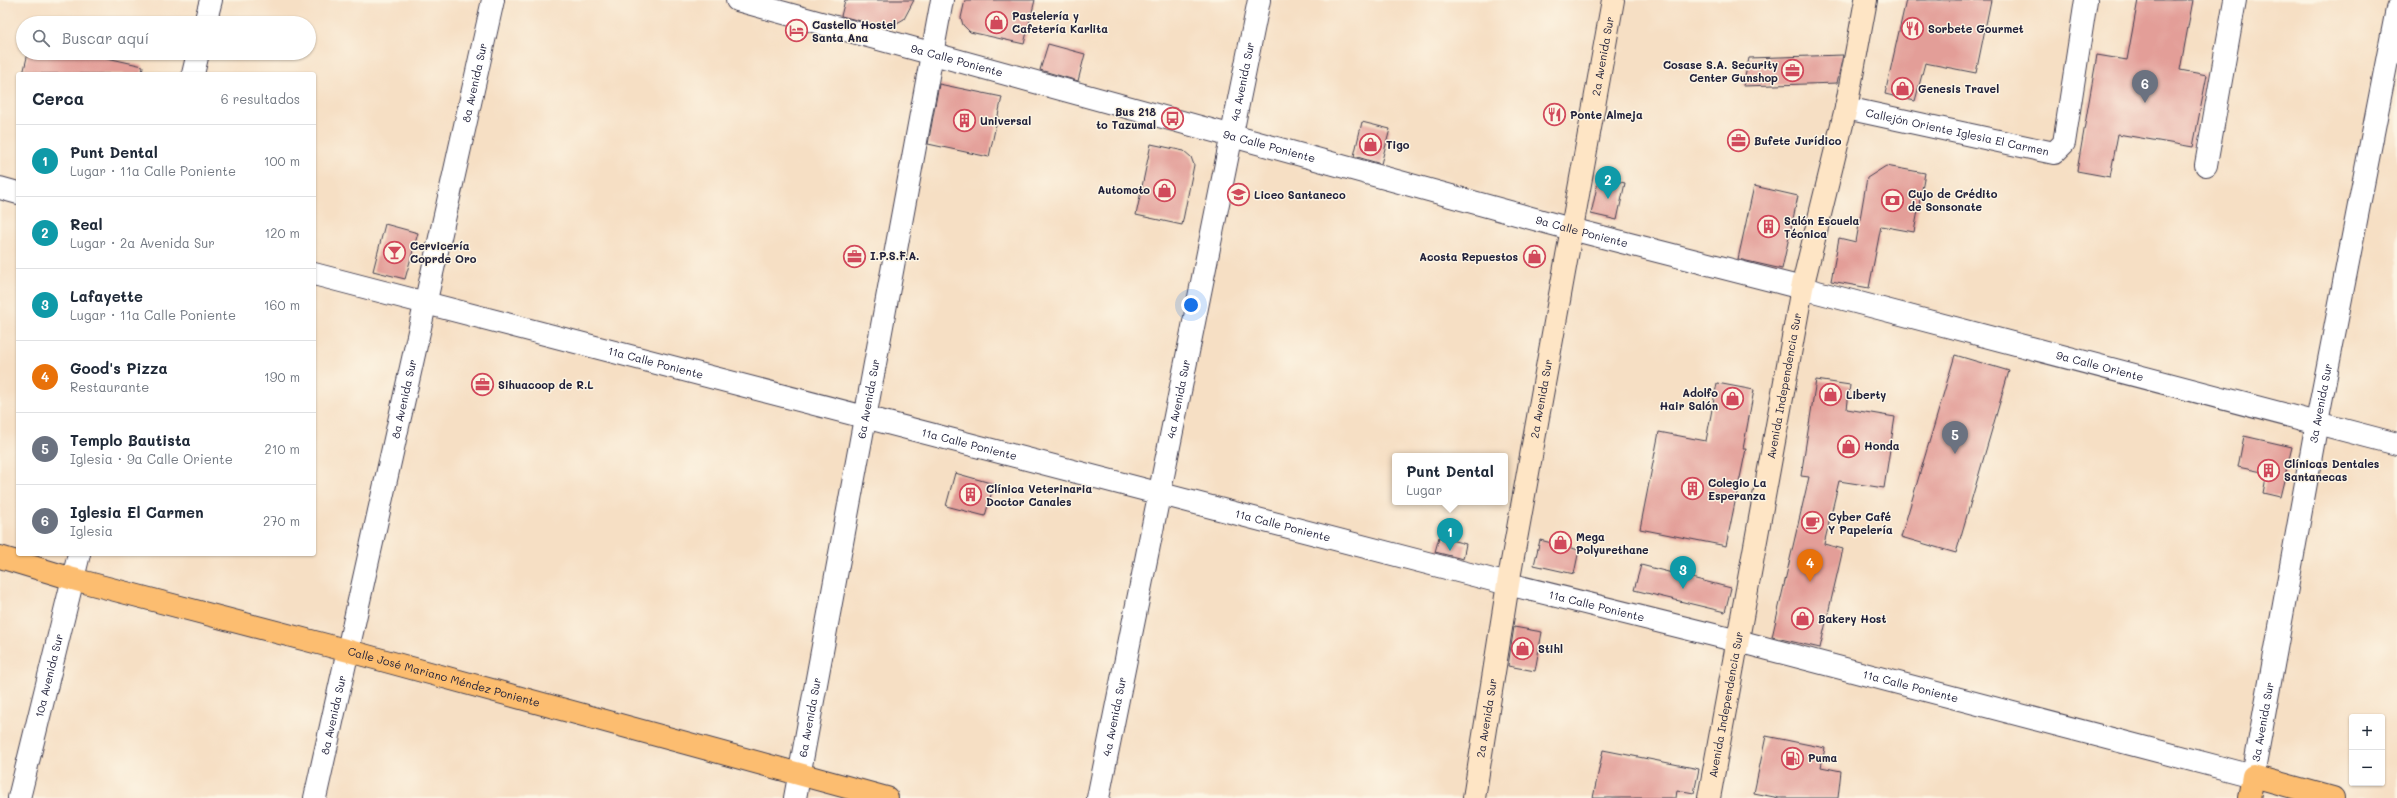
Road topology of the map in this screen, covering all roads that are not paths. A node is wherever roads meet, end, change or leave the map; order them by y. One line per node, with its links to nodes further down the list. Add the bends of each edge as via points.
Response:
1 (211, 0): 11 (street)
2 (493, 0): 23 (street, 8a Avenida Sur)
3 (737, 0): 12 (street, 9a Calle Poniente)
4 (942, 0): 12 (street, 6a Avenida Sur)
5 (1259, 0): 16 (street, 4a Avenida Sur)
6 (1613, 0): 20 (main road, 2a Avenida Sur)
7 (1866, 0): 15 (main road, Avenida Independencia Sur)
8 (2086, 0): 15 (street, Callejón Oriente Iglesia El Carmen, via 2064,143 2054,153)
9 (2235, 0): 17 (street)
10 (2397, 9): 25 (street, 3a Avenida Sur)
11 (207, 16)
12 (931, 55): 16 (street, 9a Calle Poniente); 24 (street, 6a Avenida Sur)
13 (196, 60): 14 (street)
14 (193, 72)
15 (1846, 108): 22 (main road, Avenida Independencia Sur)
16 (1232, 137): 20 (street, 9a Calle Poniente); 27 (street, 4a Avenida Sur)
17 (2206, 165)
18 (0, 188): 19 (street)
19 (16, 192)
20 (1571, 229): 22 (street, 9a Calle Poniente); 31 (main road, 2a Avenida Sur)
21 (316, 275): 23 (street, 11a Calle Poniente)
22 (1802, 288): 25 (street, 9a Calle Oriente); 32 (main road, Avenida Independencia Sur)
23 (424, 304): 24 (street, 11a Calle Poniente); 33 (street, 8a Avenida Sur)
24 (865, 418): 27 (street, 11a Calle Poniente); 34 (street, 6a Avenida Sur)
25 (2317, 422): 26 (street, 9a Calle Oriente); 35 (street, 3a Avenida Sur)
26 (2397, 444)
27 (1159, 493): 31 (street, 11a Calle Poniente); 40 (street, 4a Avenida Sur)
28 (79, 556): 30 (street, 10a Avenida Sur)
29 (0, 557): 30 (main road, Calle José Mariano Méndez Poniente)
30 (74, 579): 33 (main road, Calle José Mariano Méndez Poniente); 36 (street, 10a Avenida Sur)
31 (1508, 584): 32 (street, 11a Calle Poniente); 41 (main road, 2a Avenida Sur)
32 (1738, 641): 35 (street, 11a Calle Poniente); 42 (main road, Avenida Independencia Sur)
33 (349, 651): 34 (main road, Calle José Mariano Méndez Poniente); 37 (street, 8a Avenida Sur)
34 (799, 774): 38 (street, 6a Avenida Sur); 39 (main road, Calle José Mariano Méndez Poniente)
35 (2253, 776): 43 (main road, 3a Avenida Sur); 44 (main road)
36 (19, 798)
37 (315, 798)
38 (794, 798)
39 (887, 798)
40 (1098, 798)
41 (1474, 798)
42 (1709, 798)
43 (2249, 798)
44 (2333, 798)

